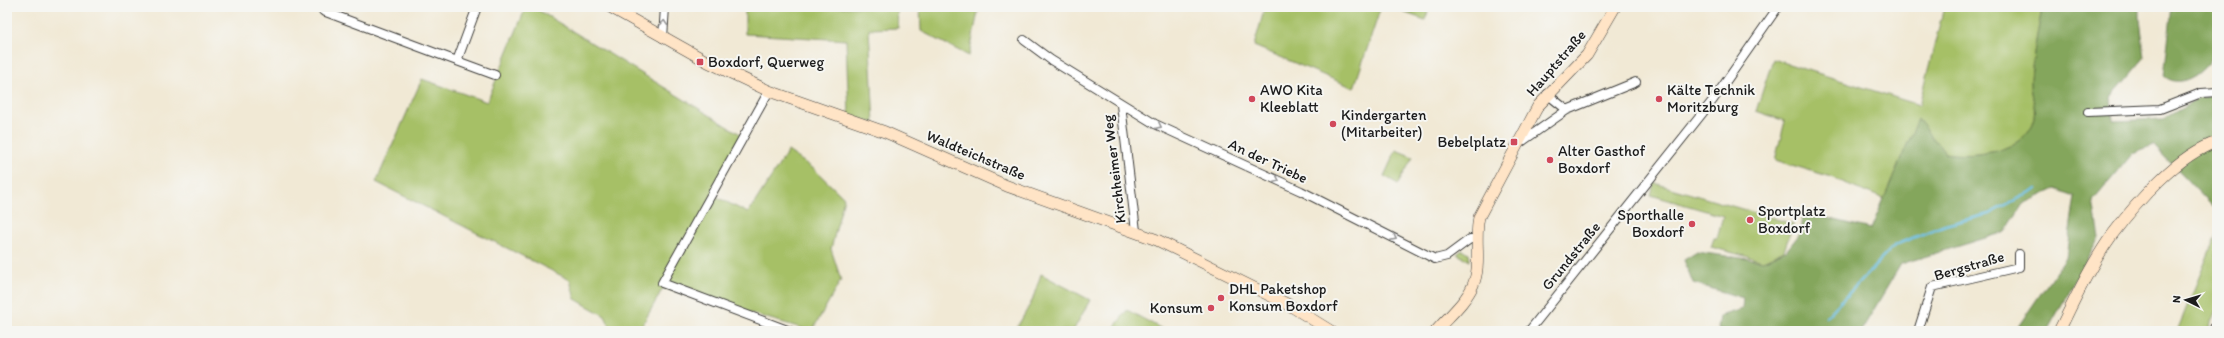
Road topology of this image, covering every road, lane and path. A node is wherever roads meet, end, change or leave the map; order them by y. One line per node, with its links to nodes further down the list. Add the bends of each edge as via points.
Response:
1 (325, 7): 9 (street, via 323,11)
2 (476, 7): 9 (street)
3 (610, 7): 7 (street, Waldteichstraße)
4 (665, 7): 7 (street, one-way to 4)
5 (1615, 7): 14 (street, Hauptstraße, via 1587,55)
6 (1778, 7): 27 (street, Grundstraße, via 1713,100)
7 (663, 38): 12 (street, Waldteichstraße)
8 (1024, 40): 15 (street, An der Triebe)
9 (457, 60): 10 (street)
10 (495, 75)
11 (1636, 82): 16 (street)
12 (769, 91): 20 (street, Waldteichstraße, via 885,132 1007,186); 24 (street, via 662,283)
13 (2217, 92): 17 (street, via 2201,93 2160,109)
14 (1547, 94): 16 (street); 19 (street, Hauptstraße)
15 (1123, 106): 20 (street, Kirchheimer Weg); 21 (street, An der Triebe, one-way to 21, via 1155,124 1301,191 1435,259 1447,256 1470,240)
16 (1567, 110): 19 (street)
17 (2088, 112)
18 (2217, 142): 29 (street, via 2198,149 2166,175 2111,236)
19 (1517, 146): 21 (street, Hauptstraße, via 1480,217)
20 (1136, 231): 25 (street, Waldteichstraße, via 1270,296)
21 (1477, 239): 26 (street, Hauptstraße, via 1474,285)
22 (2019, 254): 28 (street, Bergstraße, via 2019,267 1932,287)
23 (2217, 321): 30 (street)
24 (790, 331)
25 (1331, 331)
26 (1436, 331)
27 (1529, 331)
28 (1918, 331)
29 (2059, 331)
30 (2213, 331)

